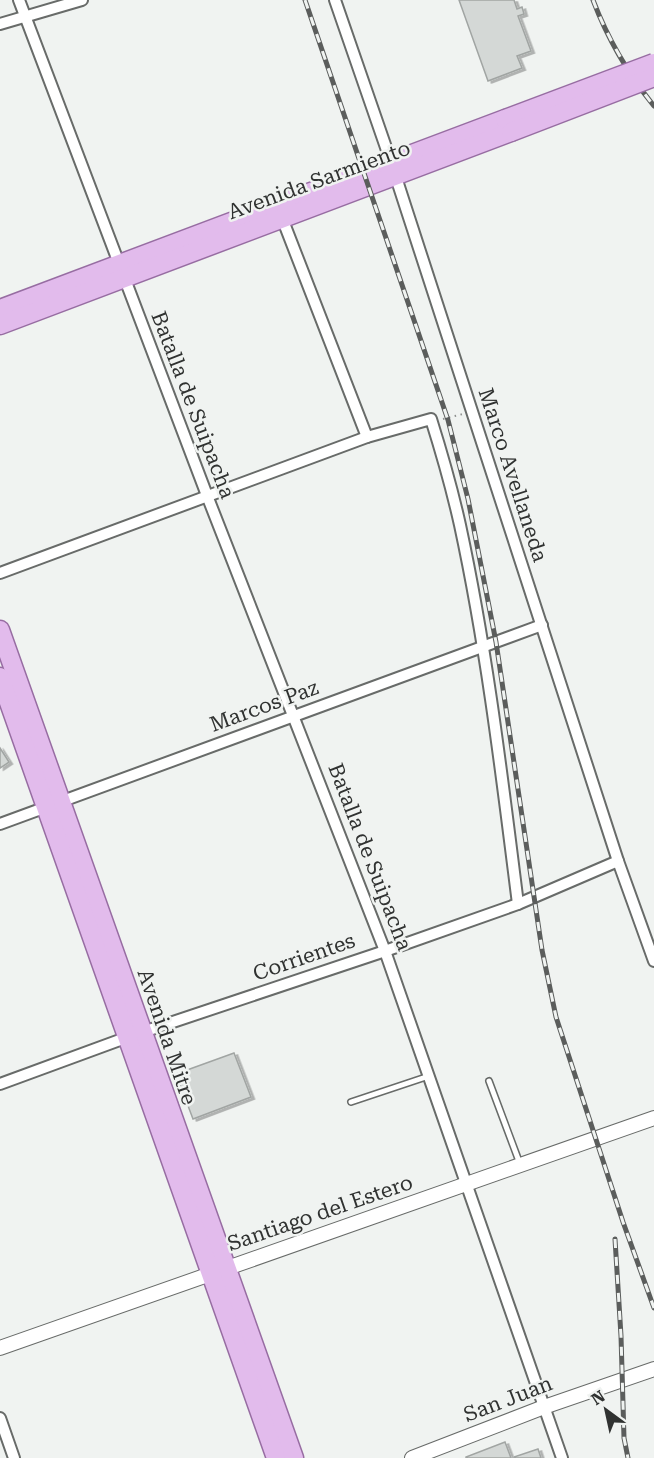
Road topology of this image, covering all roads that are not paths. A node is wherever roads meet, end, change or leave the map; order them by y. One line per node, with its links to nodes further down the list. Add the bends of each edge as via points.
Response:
1 (19, 0): 4 (street, Batalla de Suipacha)
2 (82, 0): 4 (street)
3 (335, 0): 9 (street, Marco Avellaneda)
4 (25, 16): 5 (street); 11 (street, Batalla de Suipacha)
5 (0, 24)
6 (654, 63): 8 (main road, Avenida Sarmiento, bridge)
7 (654, 77): 8 (main road, Avenida Sarmiento, bridge)
8 (508, 125): 9 (main road, Avenida Sarmiento)
9 (392, 169): 10 (main road, Avenida Sarmiento); 11 (main road, Avenida Sarmiento); 17 (street, Marco Avellaneda)
10 (282, 218): 11 (main road, Avenida Sarmiento); 14 (street)
11 (120, 270): 12 (main road, Avenida Sarmiento); 13 (main road, Avenida Sarmiento); 15 (street, Batalla de Suipacha)
12 (0, 309)
13 (0, 325)
14 (367, 437): 15 (street); 19 (street, via 431,419 460,523)
15 (208, 498): 16 (street); 21 (street, Batalla de Suipacha)
16 (0, 573)
17 (542, 625): 19 (street, Marcos Paz); 24 (street, Marco Avellaneda)
18 (0, 630): 22 (main road, Avenida Mitre)
19 (482, 647): 21 (street, Marcos Paz); 25 (street)
20 (0, 677): 22 (main road, Avenida Mitre)
21 (294, 715): 22 (street, Marcos Paz); 26 (street, Batalla de Suipacha)
22 (55, 805): 23 (street, Marcos Paz); 28 (main road, Avenida Mitre)
23 (0, 824)
24 (618, 861): 25 (street, Corrientes); 27 (street, Marco Avellaneda)
25 (518, 904): 26 (street, Corrientes)
26 (385, 951): 28 (street, Corrientes); 29 (street, Batalla de Suipacha)
27 (654, 961)
28 (135, 1035): 31 (street, Corrientes); 36 (main road, Avenida Mitre)
29 (429, 1076): 32 (lane); 35 (street, Batalla de Suipacha)
30 (489, 1081): 34 (lane)
31 (0, 1084)
32 (351, 1102)
33 (654, 1118): 34 (street, Santiago del Estero)
34 (521, 1165): 35 (street, Santiago del Estero)
35 (468, 1184): 36 (street, Santiago del Estero); 39 (street, Batalla de Suipacha)
36 (218, 1271): 37 (street, Santiago del Estero); 42 (main road, Avenida Mitre); 43 (main road, Avenida Mitre)
37 (0, 1348)
38 (654, 1369): 39 (street, San Juan)
39 (544, 1407): 44 (street, San Juan); 45 (street, Batalla de Suipacha)
40 (0, 1418): 41 (street)
41 (14, 1458)
42 (276, 1458)
43 (294, 1458)
44 (412, 1458)
45 (562, 1458)

